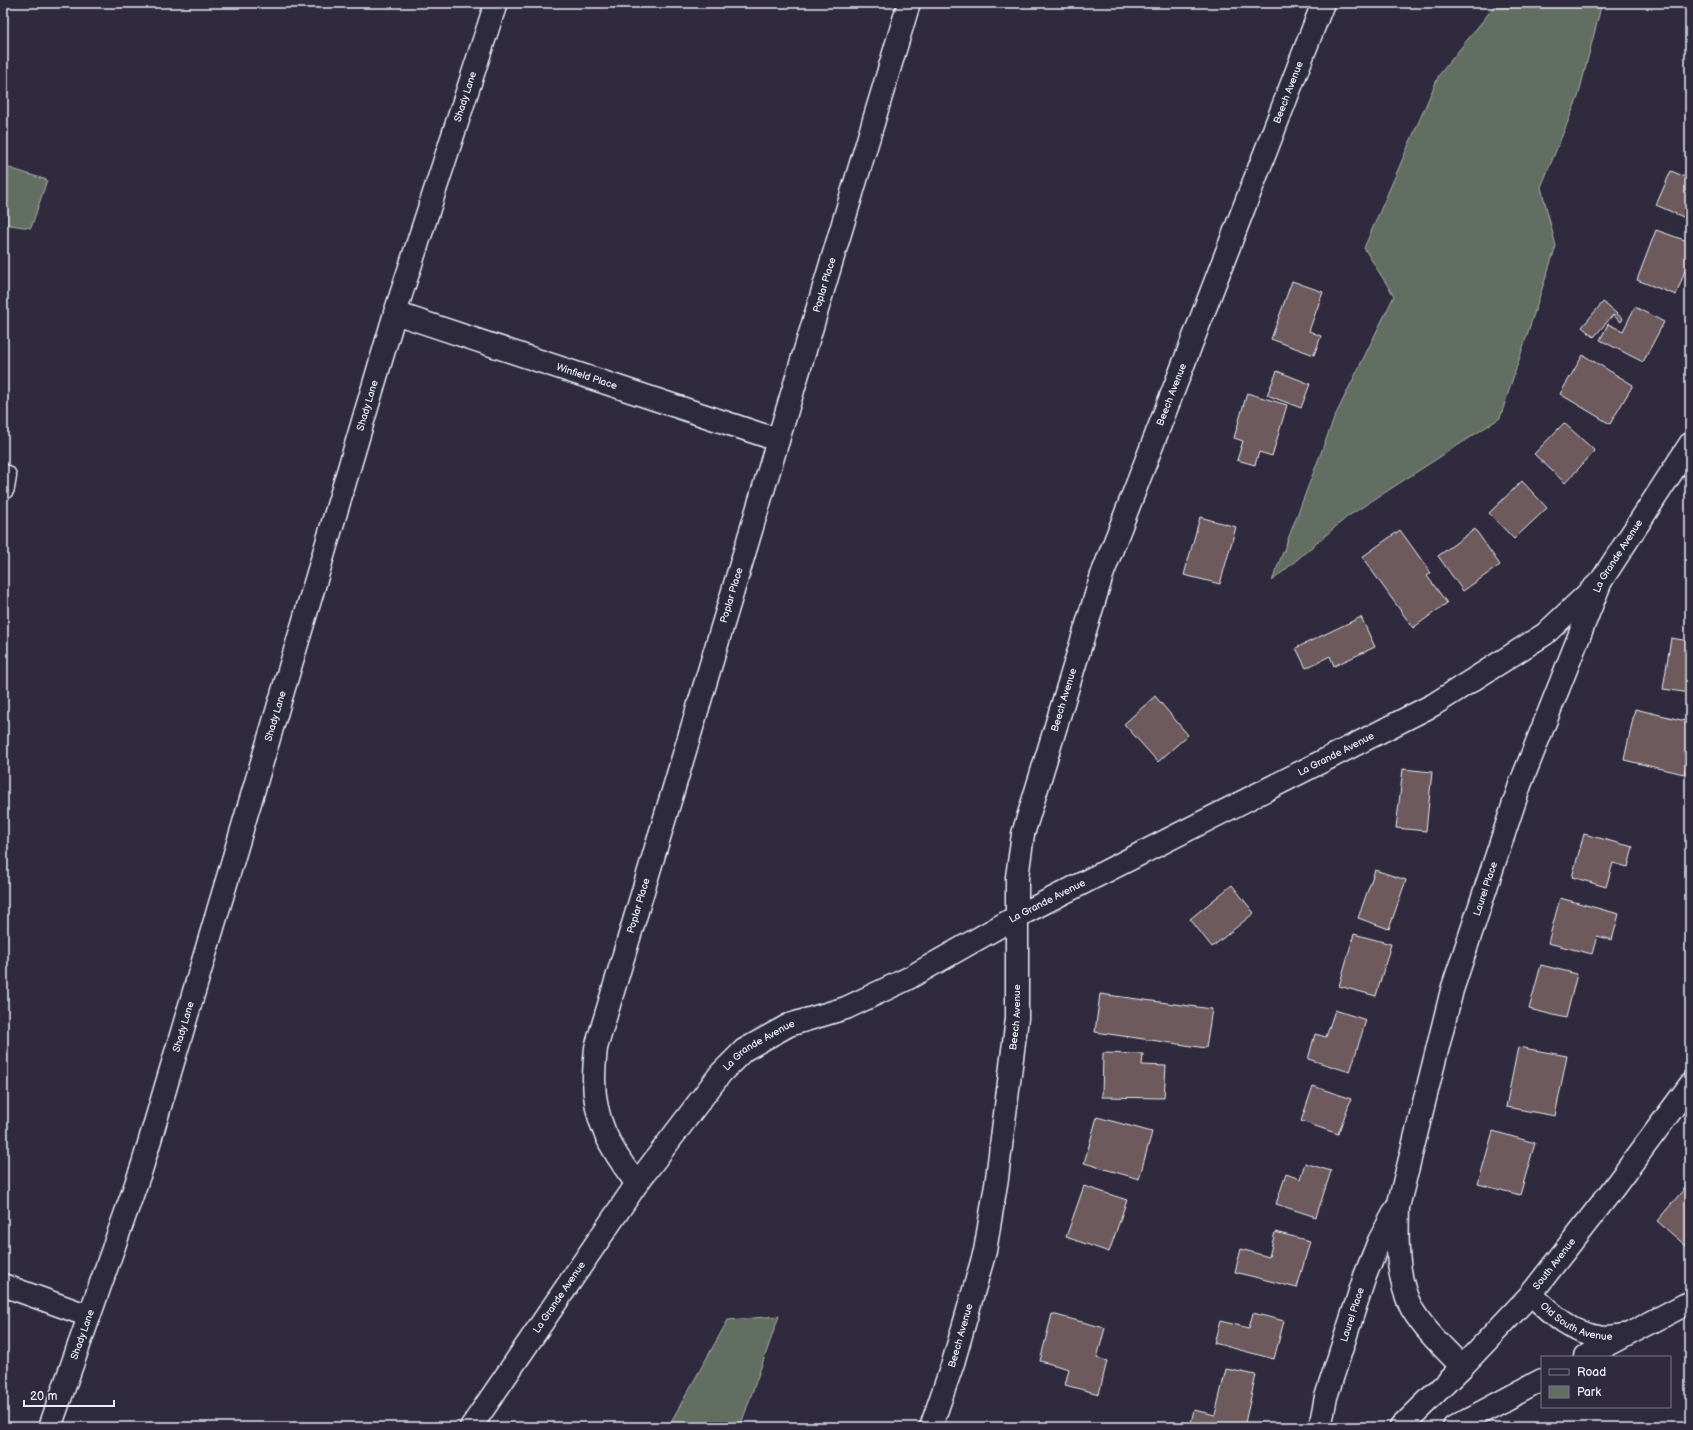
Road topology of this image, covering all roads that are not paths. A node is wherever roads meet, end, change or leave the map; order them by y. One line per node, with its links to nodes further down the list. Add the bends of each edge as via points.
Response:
1 (496, 3): 4 (street, Shady Lane)
2 (909, 3): 5 (street, Poplar Place)
3 (1323, 3): 8 (street, Beech Avenue, via 1102,576 1023,834 1017,876)
4 (395, 313): 5 (street, Winfield Place); 15 (street, Shady Lane, via 142,1167)
5 (778, 440): 10 (street, Poplar Place, via 596,1048 594,1079 602,1126 615,1154)
6 (1690, 444): 7 (street, La Grande Avenue)
7 (1601, 580): 8 (street, La Grande Avenue, via 1545,634 1433,704); 11 (street, Laurel Place, via 1520,785 1452,990)
8 (1016, 917): 10 (street, La Grande Avenue, via 907,979 846,1008 789,1025 744,1050 721,1073); 22 (street, Beech Avenue, via 1017,1018 996,1186 985,1251 953,1363)
9 (1690, 1085): 13 (street, South Avenue)
10 (638, 1182): 21 (street, La Grande Avenue)
11 (1398, 1206): 18 (street, Laurel Place, via 1397,1243 1401,1276 1412,1309); 23 (street, Laurel Place, via 1379,1241 1365,1276 1326,1396)
12 (3, 1285): 15 (street)
13 (1531, 1294): 16 (street, Old South Avenue, via 1560,1320 1577,1331 1600,1337); 18 (street, South Avenue)
14 (1690, 1302): 16 (street, Old South Avenue)
15 (89, 1316): 20 (street, Shady Lane)
16 (1627, 1335): 17 (street, Old South Avenue)
17 (1587, 1356)
18 (1462, 1368): 24 (street, South Avenue)
19 (1541, 1381): 25 (street)
20 (50, 1427)
21 (471, 1427)
22 (931, 1427)
23 (1320, 1427)
24 (1401, 1427)
25 (1454, 1427)

